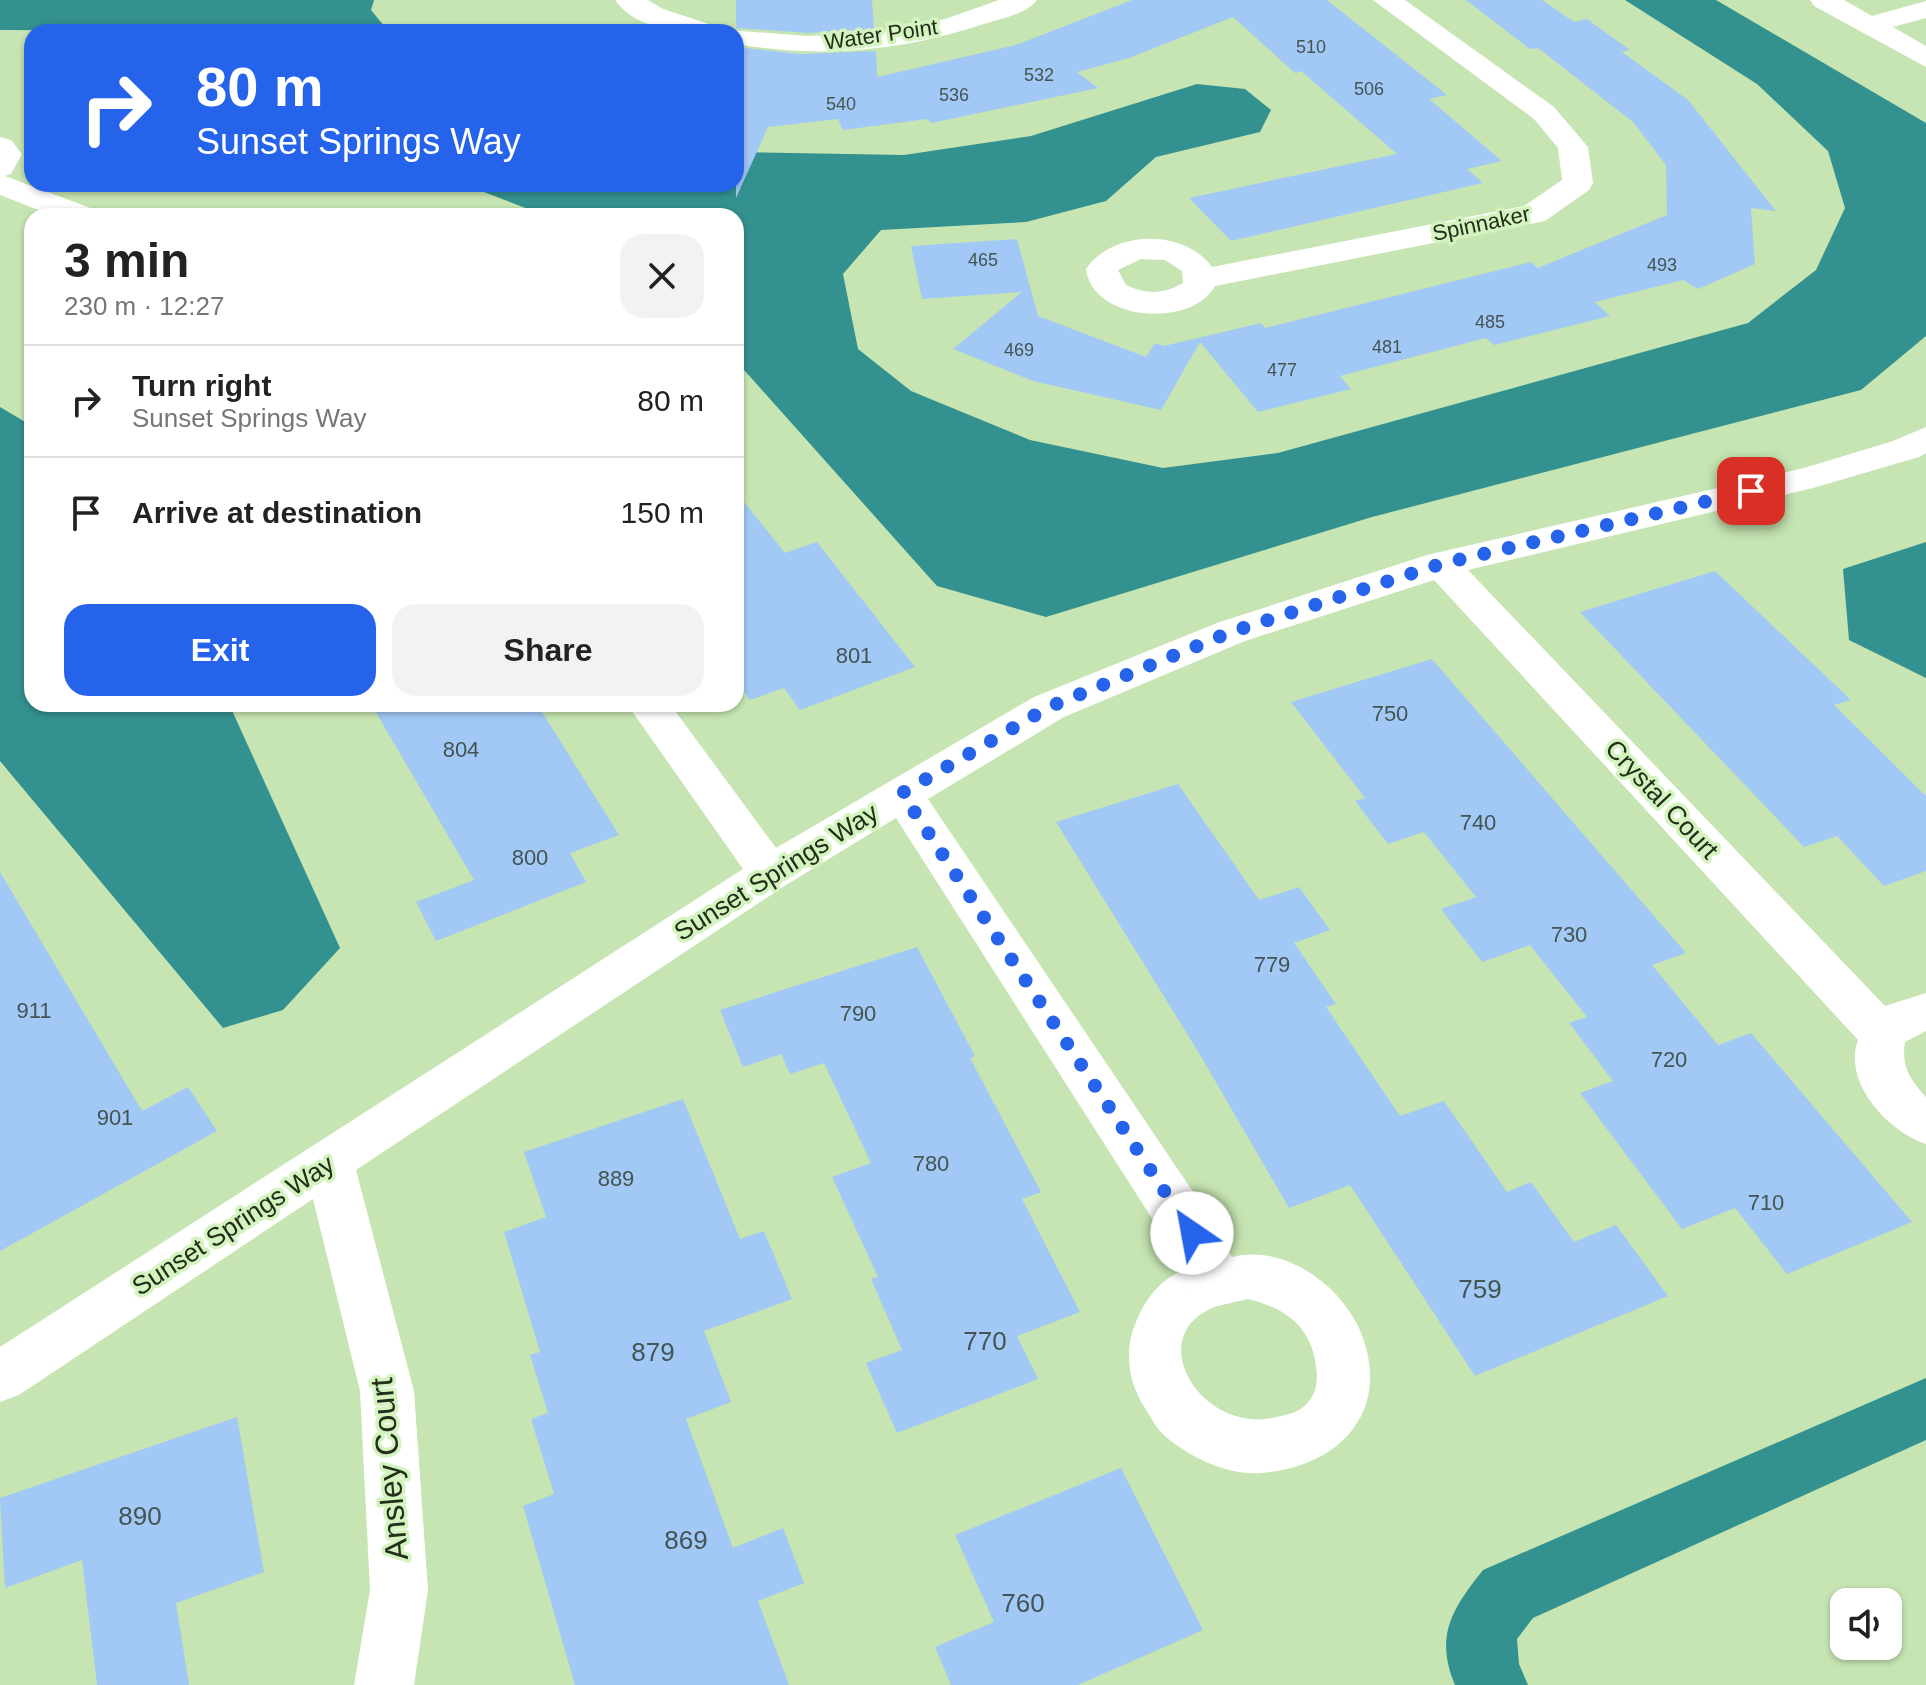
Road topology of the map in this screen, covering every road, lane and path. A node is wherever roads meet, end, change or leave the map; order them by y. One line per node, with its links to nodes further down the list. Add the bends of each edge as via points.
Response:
1 (629, 0): 6 (street, via 653,15)
2 (1023, 0): 8 (street, Water Point, via 985,17 902,37 817,44)
3 (1387, 0): 14 (street, Spinnaker, via 1544,113 1573,147 1578,183 1534,214)
4 (1824, 0): 7 (street)
5 (1926, 9): 7 (street)
6 (686, 24)
7 (1871, 25): 9 (street)
8 (744, 37)
9 (1922, 51)
10 (0, 146): 11 (street, via 7,154)
11 (0, 168)
12 (0, 184): 13 (street)
13 (62, 208)
14 (1201, 279)
15 (1926, 438): 16 (street, Sunset Springs Way, via 1813,477)
16 (1441, 564): 18 (street, Sunset Springs Way, via 1231,632 1049,707); 21 (street, Crystal Court)
17 (654, 712): 19 (street)
18 (902, 793): 19 (street, Sunset Springs Way); 24 (street, via 1183,1220)
19 (770, 873): 23 (street, Sunset Springs Way)
20 (1926, 1012): 21 (street, via 1896,1021)
21 (1883, 1035): 22 (street, via 1877,1054 1882,1077 1896,1100)
22 (1926, 1124)
23 (329, 1162): 25 (street, Sunset Springs Way); 26 (street, Ansley Court, via 387,1391 399,1590)
24 (1216, 1279)
25 (0, 1377)
26 (384, 1685)

